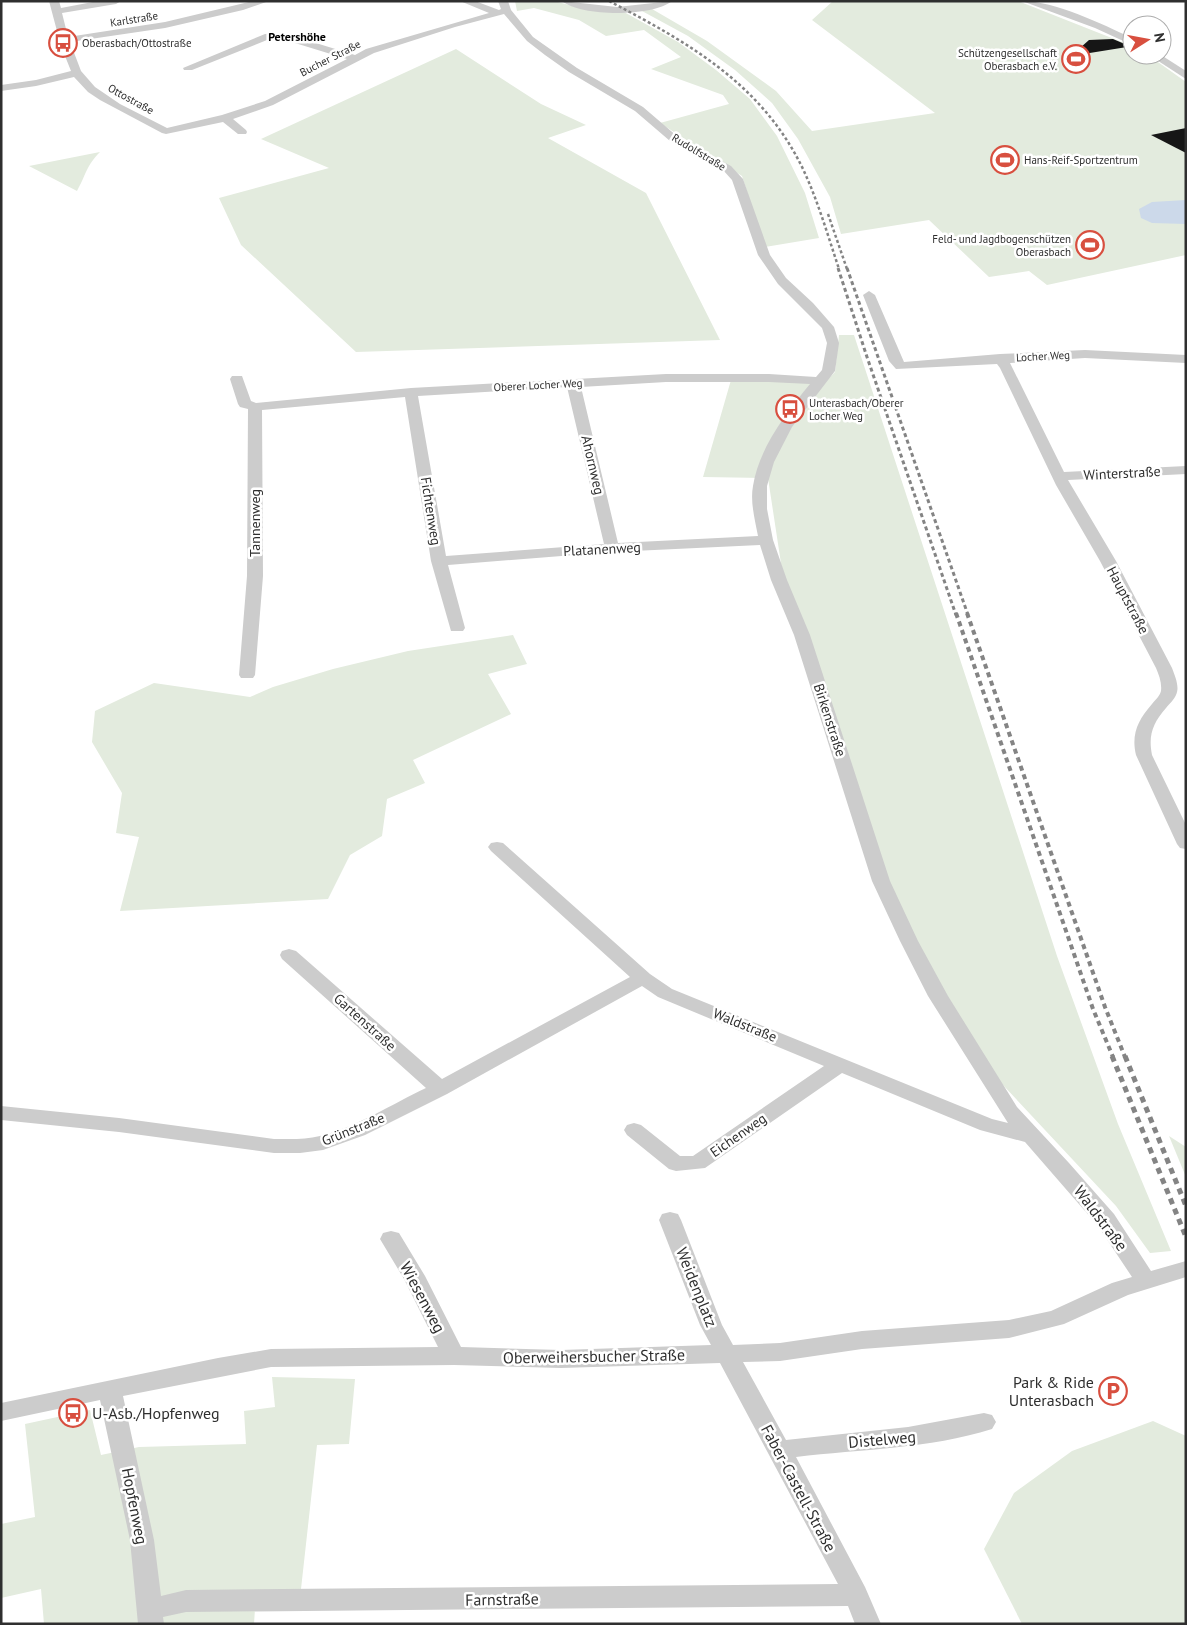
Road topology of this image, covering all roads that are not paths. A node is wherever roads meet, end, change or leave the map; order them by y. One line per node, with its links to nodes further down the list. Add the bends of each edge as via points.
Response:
1 (116, 1): 7 (street)
2 (264, 1): 10 (street, Karlstraße, via 171,25)
3 (465, 1): 8 (street)
4 (567, 1): 5 (street, via 598,9 647,7)
5 (668, 1)
6 (1028, 1): 9 (street)
7 (56, 6): 10 (street, Ottostraße)
8 (502, 8): 11 (street, Bucher Straße); 24 (street, Rudolfstraße, via 530,39 549,53 639,109 674,139 727,168 737,179 764,255 782,281 828,327 832,342 828,371)
9 (1122, 37)
10 (65, 40): 14 (street, Ottostraße)
11 (355, 58): 13 (street, via 283,36 265,37); 17 (street, Bucher Straße, via 269,103)
12 (1169, 65): 15 (street)
13 (188, 68)
14 (77, 73): 16 (street); 18 (street, Ottostraße, via 101,97)
15 (1186, 76)
16 (1, 88)
17 (224, 118): 18 (street, Bucher Straße); 19 (street)
18 (166, 131)
19 (242, 132)
20 (869, 295): 21 (street, Locher Weg, via 896,361 901,366)
21 (1000, 358): 22 (street, Locher Weg, via 1104,354); 29 (street, Hauptstraße)
22 (1186, 359)
23 (237, 379): 27 (street, via 245,404)
24 (822, 381): 25 (street, Oberer Locher Weg, via 684,378); 30 (street, Birkenstraße, via 785,427 767,462 760,486 760,509)
25 (573, 383): 26 (street, Oberer Locher Weg); 31 (street, Ahornweg)
26 (411, 392): 27 (street, Oberer Locher Weg); 32 (street, Fichtenweg)
27 (255, 407): 34 (street, Tannenweg, via 255,576)
28 (1186, 470): 29 (street, Winterstraße)
29 (1059, 476): 35 (street, Hauptstraße, via 1164,668)
30 (766, 540): 31 (street, Platanenweg); 41 (street, Birkenstraße, via 802,635 881,881 908,941)
31 (612, 548): 32 (street, Platanenweg)
32 (439, 561): 33 (street, Fichtenweg)
33 (458, 628)
34 (247, 675)
35 (1169, 694): 36 (street); 37 (street, via 1146,722 1140,744)
36 (1186, 697)
37 (1186, 844)
38 (496, 847): 40 (street, Waldstraße)
39 (289, 955): 43 (street, Gartenstraße)
40 (643, 978): 42 (street, Waldstraße, via 665,993); 43 (street, Grünstraße)
41 (976, 1058): 46 (street, Waldstraße, via 1010,1112)
42 (840, 1064): 45 (street, Eichenweg, via 698,1163 676,1164); 46 (street, Waldstraße, via 987,1125)
43 (440, 1090): 44 (street, Grünstraße, via 358,1130 324,1143 300,1146 274,1146)
44 (1, 1113)
45 (634, 1130)
46 (1033, 1136): 50 (street, Waldstraße, via 1106,1220)
47 (670, 1220): 51 (street, Weidenplatz, via 711,1325)
48 (391, 1239): 52 (street, Wiesenweg, via 414,1276)
49 (1183, 1269): 50 (street, Oberweihersbucher Straße)
50 (1146, 1280): 51 (street, Oberweihersbucher Straße, via 1056,1318 1009,1329 862,1340 780,1352)
51 (727, 1354): 52 (street, Oberweihersbucher Straße, via 561,1359); 56 (street, Faber-Castell-Straße)
52 (454, 1356): 53 (street, Oberweihersbucher Straße, via 271,1358)
53 (110, 1391): 54 (street, Oberweihersbucher Straße); 58 (street, Hopfenweg, via 142,1540)
54 (1, 1412)
55 (984, 1422): 56 (street, Distelweg, via 922,1436)
56 (780, 1450): 57 (street, Faber-Castell-Straße)
57 (856, 1595): 58 (street, Farnstraße, via 186,1602); 59 (street, Faber-Castell-Straße)
58 (150, 1616)
59 (868, 1624)

